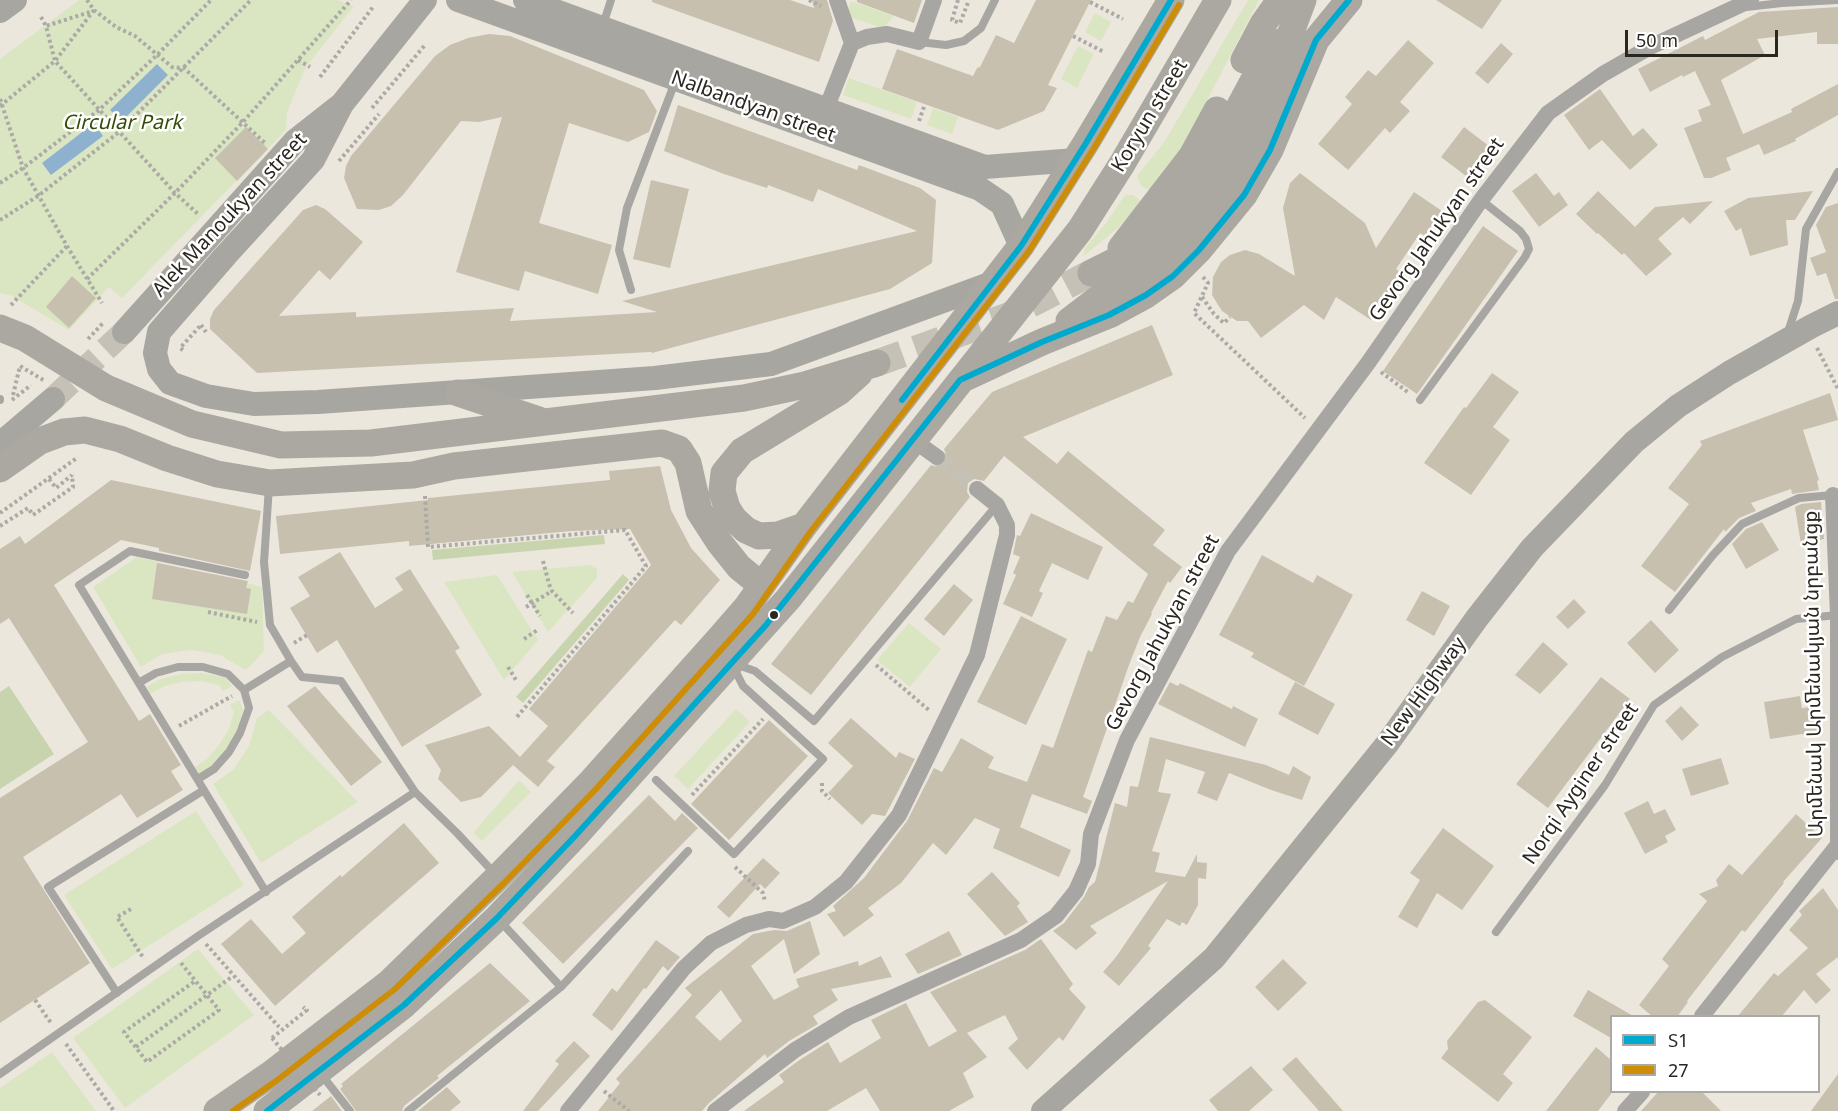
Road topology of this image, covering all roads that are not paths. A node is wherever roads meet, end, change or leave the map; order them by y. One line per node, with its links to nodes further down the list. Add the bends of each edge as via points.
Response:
1 (15, 0): 16 (main road)
2 (425, 0): 22 (main road, Alek Manoukyan street)
3 (458, 0): 21 (main road, Nalbandyan street)
4 (525, 0): 18 (main road, Nalbandyan street)
5 (611, 0): 18 (lane)
6 (837, 0): 20 (street)
7 (934, 0): 19 (street)
8 (995, 0): 19 (lane, via 981,28 964,41 946,45)
9 (1171, 0): 24 (main road, Koryun street)
10 (1218, 0): 35 (main road, Koryun street, via 1080,230)
11 (1280, 0): 12 (main road, via 1263,24 1192,156 1124,245 1091,273 1133,252 1161,229 1175,211 1213,156 1278,34)
12 (1302, 0): 34 (main road, via 1269,91 1227,181 1174,246 1150,267 1099,298)
13 (1349, 0): 34 (main road, via 1316,40 1270,150 1244,195 1199,250 1146,295)
14 (1751, 0): 17 (street, Gevorg Jahukyan street)
15 (1838, 0): 17 (lane)
16 (0, 11)
17 (1727, 11): 26 (street, Gevorg Jahukyan street, via 1650,47 1548,113)
18 (602, 28): 23 (main road, Nalbandyan street)
19 (919, 42): 20 (street, via 887,34)
20 (852, 43): 23 (street)
21 (676, 79): 27 (main road, Nalbandyan street, via 980,189 1002,204); 29 (lane, via 627,208 619,250)
22 (342, 104): 32 (main road, Alek Manoukyan street, via 295,141); 36 (main road, Alek Manoukyan street, via 314,160 159,332 154,353 159,369 170,383 206,396 254,404)
23 (826, 109): 24 (main road, Nalbandyan street, via 985,167)
24 (1076, 160): 27 (main road, Koryun street)
25 (1838, 172): 33 (lane, via 1806,229 1798,301)
26 (1481, 200): 38 (lane, via 1520,231 1529,249); 81 (street, Gevorg Jahukyan street, via 1368,363 1222,561 1127,740 1092,834 1088,864 1076,891 1056,916 1021,940 849,1017 795,1050)
27 (1021, 246): 28 (main road, Koryun street)
28 (995, 282): 36 (main road, via 771,364 655,378); 49 (main road, Koryun street)
29 (631, 290)
30 (1838, 314): 33 (main road, New Highway)
31 (5, 317): 39 (main road, via 25,338 106,388 192,424 281,445 371,442)
32 (115, 325)
33 (1786, 341): 82 (main road, New Highway, via 1678,406 1634,442 1532,548 1387,744 1214,958)
34 (1042, 342): 35 (main road)
35 (960, 380): 40 (main road, Koryun street)
36 (458, 393): 39 (main road)
37 (53, 399): 41 (main road)
38 (1420, 400)
39 (546, 423): 43 (main road); 49 (main road, via 744,398 872,365 839,393 742,451 724,473 722,491 727,508 746,530 759,536 778,535)
40 (913, 440): 42 (street); 56 (main road, Koryun street, via 788,599)
41 (0, 444)
42 (937, 458)
43 (454, 466): 45 (main road, via 392,477); 52 (main road, via 662,443 679,448 688,463 699,511 739,567)
44 (0, 469): 45 (main road, via 40,441 64,432 85,430 217,474)
45 (270, 483): 55 (lane, via 264,562 270,625)
46 (977, 489): 48 (street)
47 (1833, 495): 50 (street, Արմենակ Արմենակյան նրբանցք); 53 (lane, via 1799,498 1743,524)
48 (997, 505): 56 (lane, via 814,721 755,671); 80 (street, via 1008,525 1007,535 977,655 899,815 846,882 814,907 783,921 769,919 746,926 711,943 684,968)
49 (804, 526): 52 (main road, Koryun street)
50 (1837, 557): 54 (street, Արմենակ Արմենակյան նրբանցք)
51 (245, 575): 57 (lane, via 130,550 79,585)
52 (761, 585): 65 (main road, Koryun street, via 746,608 590,783)
53 (1669, 610)
54 (1838, 615): 63 (street, Արմենակ Արմենակյան նրբանցք); 68 (lane, Norqi Ayginer street, via 1796,619 1722,657 1654,705 1605,785)
55 (291, 661): 58 (lane); 62 (lane, via 302,677 341,681)
56 (732, 663): 60 (lane, via 743,686 822,759 734,854); 67 (main road, Koryun street)
57 (140, 682): 58 (lane, via 178,667 203,667 228,674); 59 (lane)
58 (243, 690): 59 (lane, via 249,708 240,733 229,752)
59 (198, 779): 61 (lane)
60 (656, 780)
61 (204, 790): 66 (lane); 70 (lane, via 48,887)
62 (415, 792): 65 (lane); 66 (lane)
63 (1838, 847): 71 (street)
64 (688, 851): 69 (lane)
65 (498, 877): 73 (main road, Koryun street, via 389,983)
66 (266, 892): 70 (lane)
67 (497, 918): 69 (lane); 74 (main road, Koryun street)
68 (1496, 932)
69 (561, 987): 79 (lane)
70 (117, 993): 72 (lane)
71 (1704, 1015)
72 (1, 1072)
73 (271, 1074): 76 (main road, via 280,1082); 77 (main road, Koryun street)
74 (319, 1083): 76 (main road, Koryun street); 78 (lane)
75 (1641, 1093): 83 (street)
76 (276, 1105)
77 (217, 1111)
78 (350, 1111)
79 (408, 1111)
80 (568, 1111)
81 (716, 1111)
82 (1043, 1111)
83 (1625, 1111)

